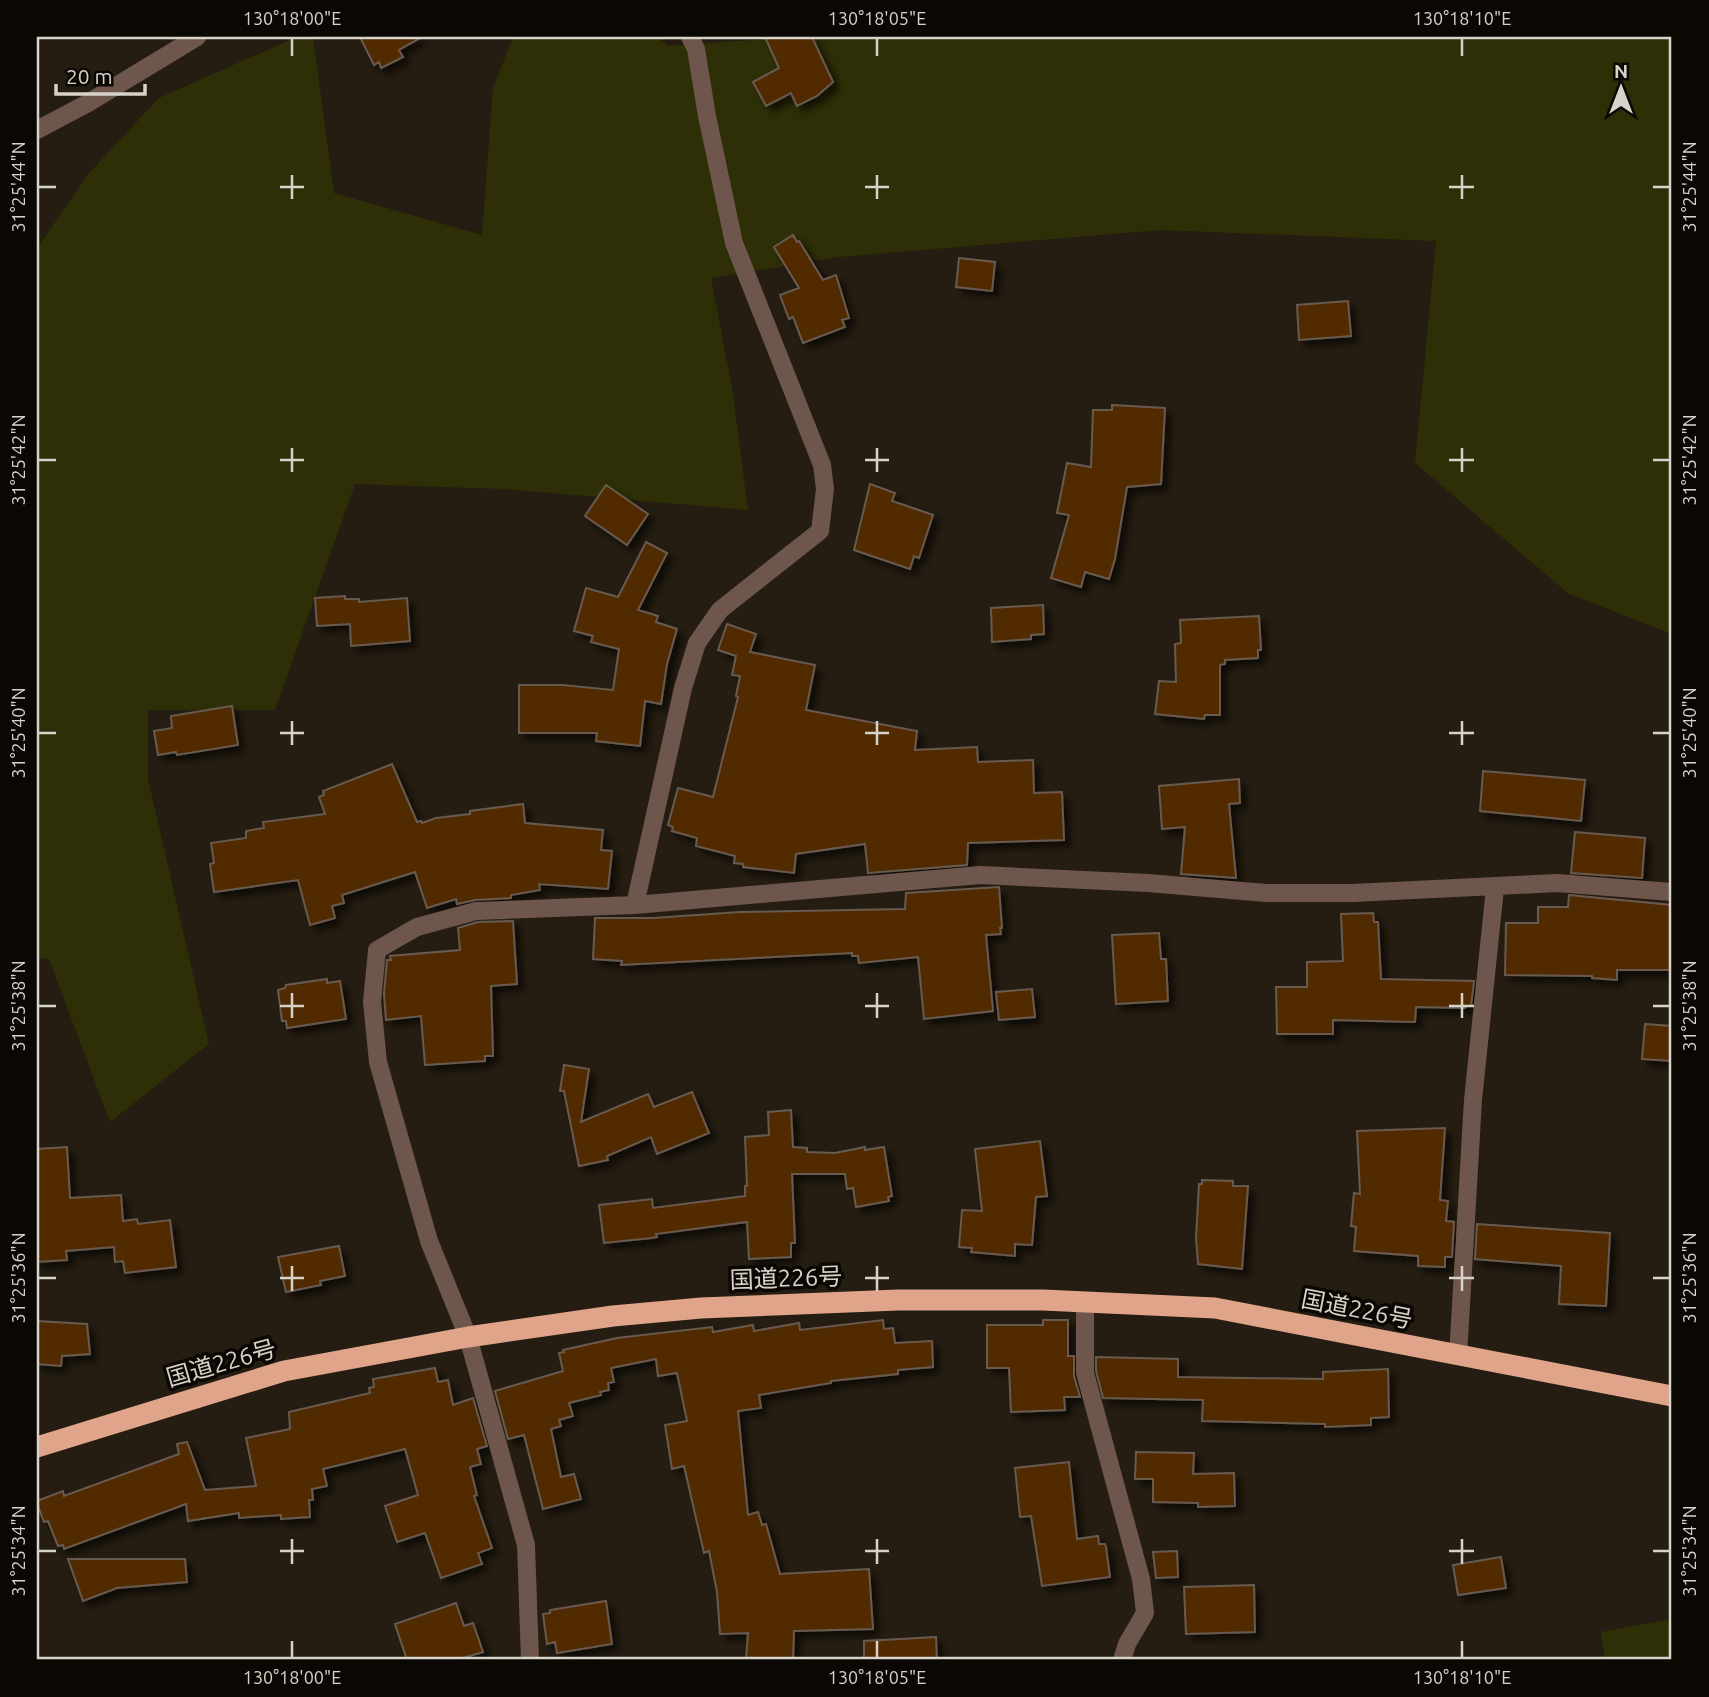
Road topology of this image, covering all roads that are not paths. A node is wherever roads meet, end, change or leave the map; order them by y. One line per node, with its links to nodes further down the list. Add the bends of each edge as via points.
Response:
1 (197, 37): 3 (street)
2 (690, 37): 6 (street, via 734,243 817,447 825,509 820,531 720,610 697,643)
3 (37, 131)
4 (1495, 888): 5 (street, via 1556,883); 6 (street, via 1266,893 980,875); 9 (street, via 1473,1100)
5 (1672, 892)
6 (635, 905): 8 (street, via 476,911 416,927 377,950 372,1002 378,1062 429,1241)
7 (1085, 1302): 8 (highway, 国道226号, via 898,1300 714,1308 613,1316); 9 (highway, 国道226号, via 1214,1308); 13 (street, via 1085,1373 1141,1579 1145,1613)
8 (468, 1337): 11 (highway, 国道226号, via 284,1371); 12 (street, via 526,1545)
9 (1458, 1356): 10 (highway, 国道226号)
10 (1672, 1396)
11 (37, 1447)
12 (530, 1660)
13 (1122, 1660)

